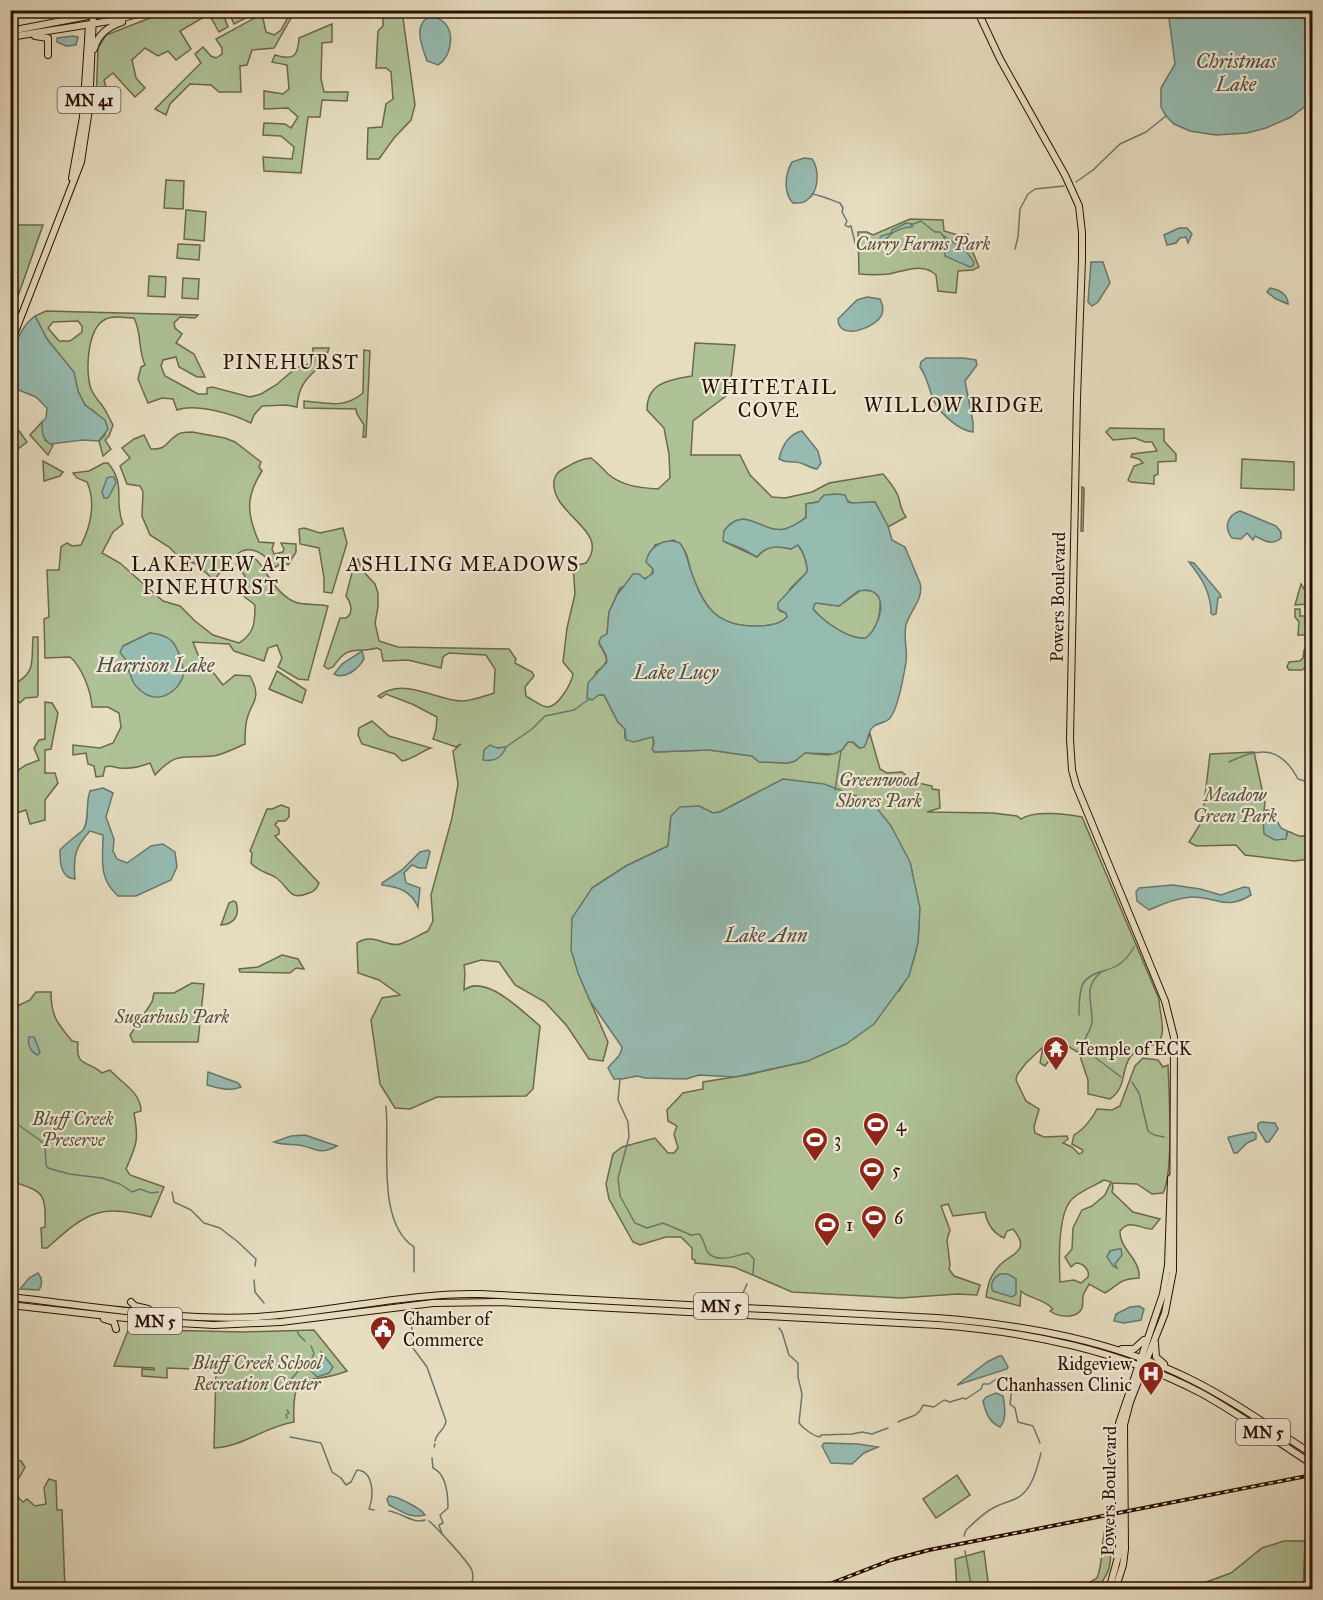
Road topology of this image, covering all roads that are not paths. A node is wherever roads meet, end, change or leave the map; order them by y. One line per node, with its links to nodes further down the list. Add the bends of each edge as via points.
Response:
1 (119, 10): 4 (main road)
2 (977, 10): 12 (main road, Powers Boulevard, via 1065,175 1081,217 1072,770 1170,1016 1174,1041)
3 (149, 11): 5 (main road); 9 (main road, via 104,31 95,44)
4 (90, 14): 5 (main road); 6 (main road)
5 (91, 24): 7 (main road); 9 (main road, MN 41); 10 (main road, MN 41, via 83,117)
6 (10, 31)
7 (10, 38): 8 (main road, via 45,36 49,40)
8 (48, 55)
9 (91, 70): 10 (main road, MN 41, via 86,141)
10 (71, 185): 11 (main road, MN 41)
11 (10, 345)
12 (1173, 1148): 18 (main road, Powers Boulevard, via 1167,1273); 20 (main road, Powers Boulevard, via 1173,1271)
13 (10, 1297): 17 (main road, MN 5)
14 (131, 1302): 17 (main road, via 138,1307)
15 (10, 1305): 16 (main road, MN 5)
16 (74, 1312): 19 (main road, via 112,1321); 22 (main road, MN 5, via 180,1324 243,1325 433,1303 499,1302 957,1327)
17 (184, 1316): 21 (main road, MN 5, via 270,1316 480,1294 943,1318 1009,1325)
18 (1152, 1323): 21 (main road, via 1142,1342 1132,1349); 23 (main road, Powers Boulevard)
19 (116, 1329)
20 (1158, 1332): 23 (main road, Powers Boulevard); 24 (main road, via 1157,1359)
21 (1073, 1338): 23 (main road, MN 5)
22 (1081, 1347): 23 (main road, MN 5); 25 (main road, via 1124,1364 1131,1372)
23 (1142, 1362): 24 (main road, MN 5); 25 (main road, Powers Boulevard); 26 (main road, Powers Boulevard)
24 (1189, 1383): 26 (main road, via 1149,1374); 27 (main road, MN 5, via 1247,1412); 28 (main road, MN 5)
25 (1131, 1384): 29 (main road, Powers Boulevard, via 1119,1423 1120,1535)
26 (1134, 1393): 30 (main road, Powers Boulevard, via 1124,1429 1125,1549)
27 (1312, 1454)
28 (1312, 1464)
29 (1109, 1590)
30 (1115, 1590)

